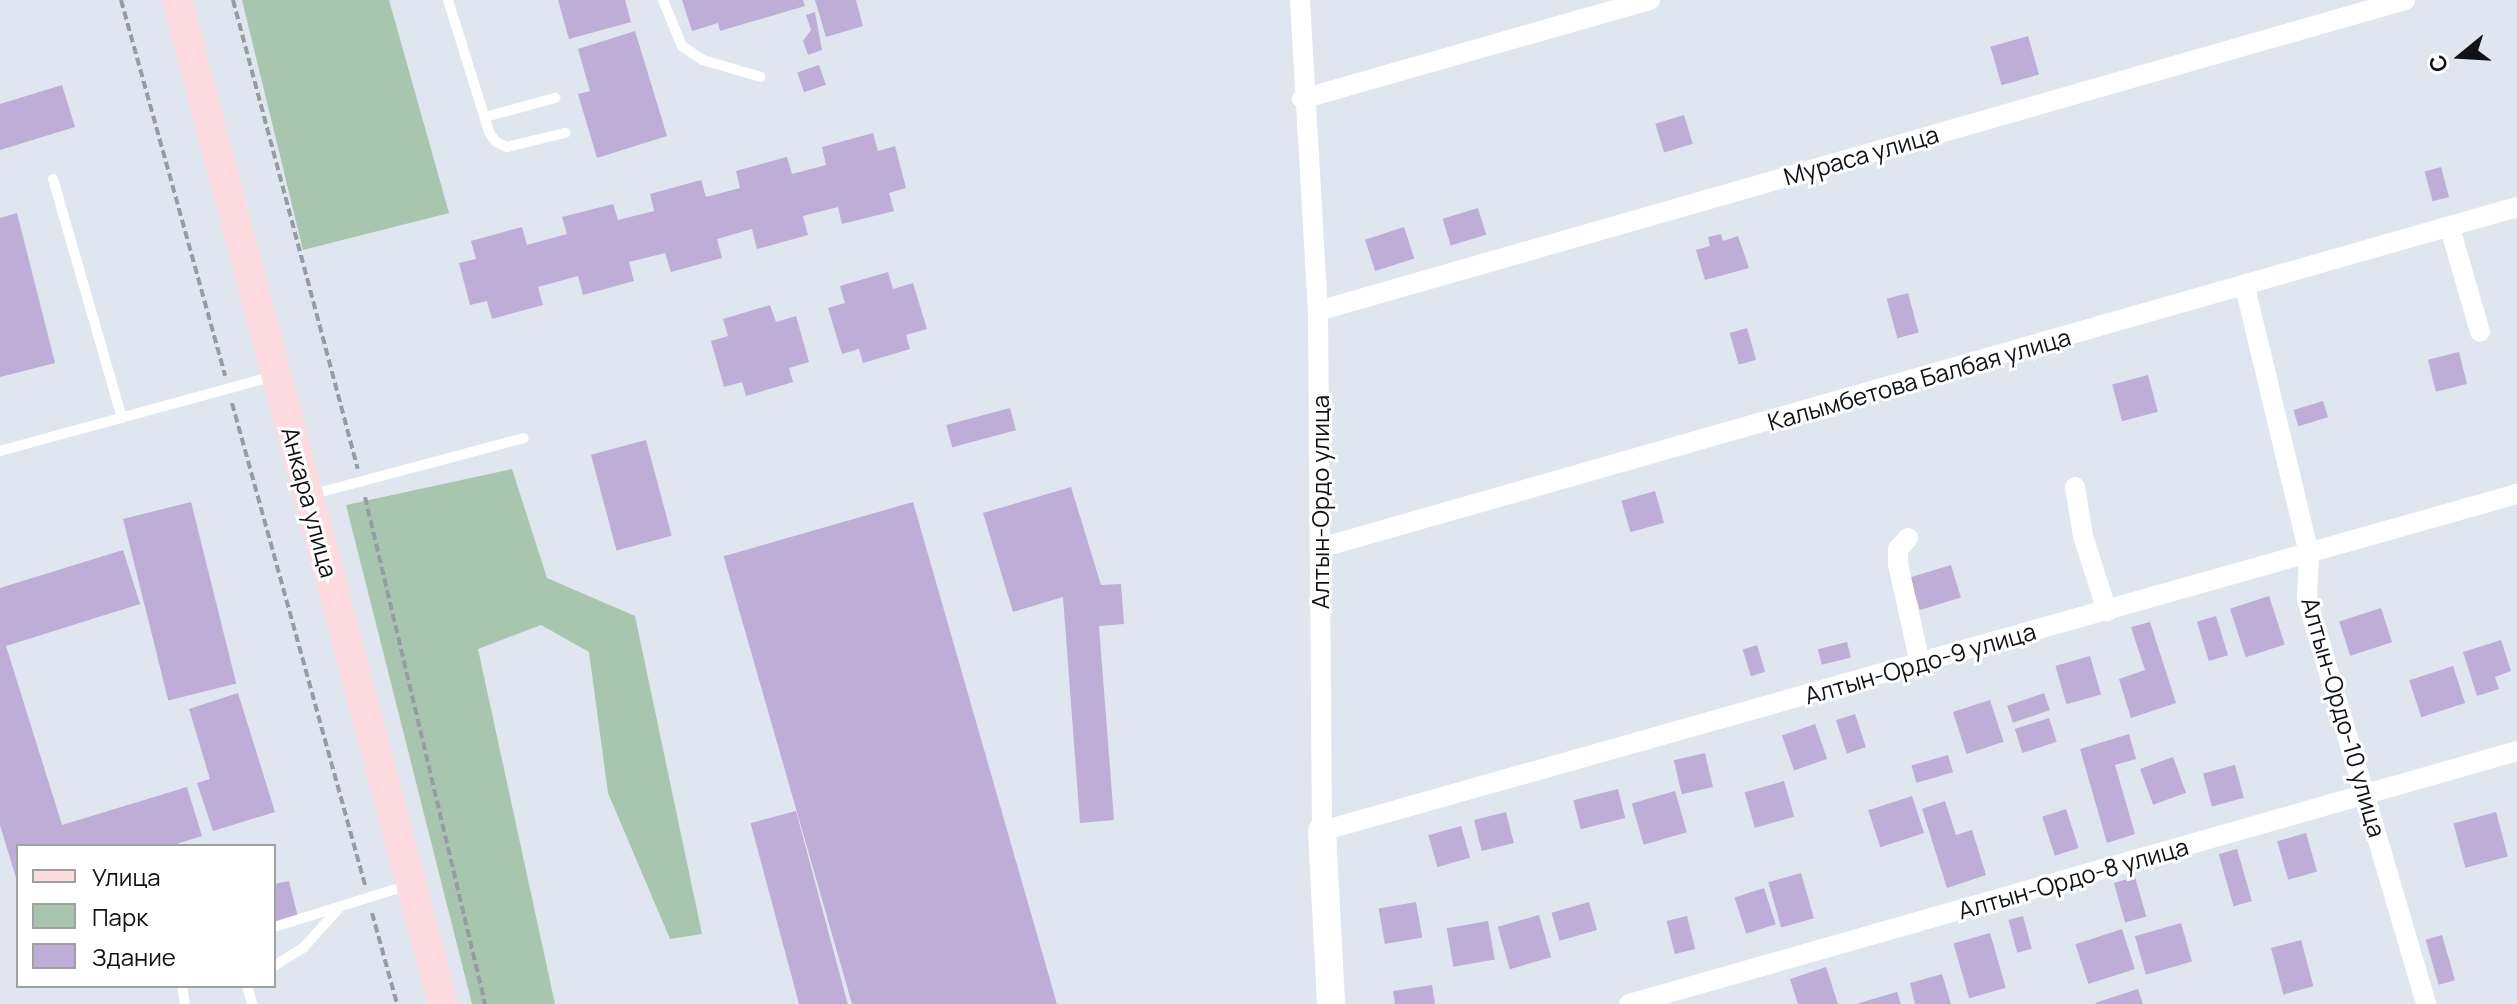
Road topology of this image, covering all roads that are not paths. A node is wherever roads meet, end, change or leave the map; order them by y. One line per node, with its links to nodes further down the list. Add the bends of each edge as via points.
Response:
1 (177, 0): 18 (main road, Анкара улица)
2 (448, 0): 10 (lane)
3 (663, 0): 7 (lane, via 682,46 703,60)
4 (1300, 0): 9 (street, Алтын-Ордо улица)
5 (1650, 0): 9 (street)
6 (2405, 0): 16 (street, Мураса улица)
7 (761, 77)
8 (555, 98): 10 (lane)
9 (1302, 99): 16 (street, Алтын-Ордо улица)
10 (485, 117): 11 (lane, via 489,132 507,147)
11 (565, 133)
12 (53, 179): 19 (lane)
13 (2517, 207): 14 (street, Калымбетова Балбая улица)
14 (2450, 228): 15 (street, Калымбетова Балбая улица); 17 (street)
15 (2245, 287): 26 (street, Калымбетова Балбая улица); 27 (street, Алтын-Ордо-10 улица)
16 (1318, 311): 26 (street, Алтын-Ордо улица)
17 (2480, 332)
18 (276, 375): 19 (lane); 24 (main road, Анкара улица)
19 (122, 418): 21 (lane)
20 (524, 438): 24 (lane)
21 (0, 451)
22 (2075, 487): 28 (street, via 2083,536)
23 (2517, 494): 27 (street, Алтын-Ордо-9 улица)
24 (308, 496): 33 (main road, Анкара улица)
25 (1908, 538): 29 (street, via 1898,549 1898,564)
26 (1320, 548): 32 (street, Алтын-Ордо улица)
27 (2309, 554): 28 (street, Алтын-Ордо-9 улица); 31 (street, Алтын-Ордо-10 улица, via 2307,599)
28 (2107, 611): 29 (street, Алтын-Ордо-9 улица)
29 (1920, 663): 32 (street, Алтын-Ордо-9 улица)
30 (2517, 751): 31 (street, Алтын-Ордо-8 улица)
31 (2365, 795): 39 (street, Алтын-Ордо-8 улица); 40 (street, Алтын-Ордо-10 улица)
32 (1322, 831): 38 (street, Алтын-Ордо улица)
33 (411, 885): 34 (lane); 37 (main road, Анкара улица)
34 (342, 905): 35 (lane); 36 (lane, via 304,947)
35 (276, 926)
36 (276, 965)
37 (443, 1004)
38 (1331, 1004)
39 (1629, 1004)
40 (2426, 1004)

